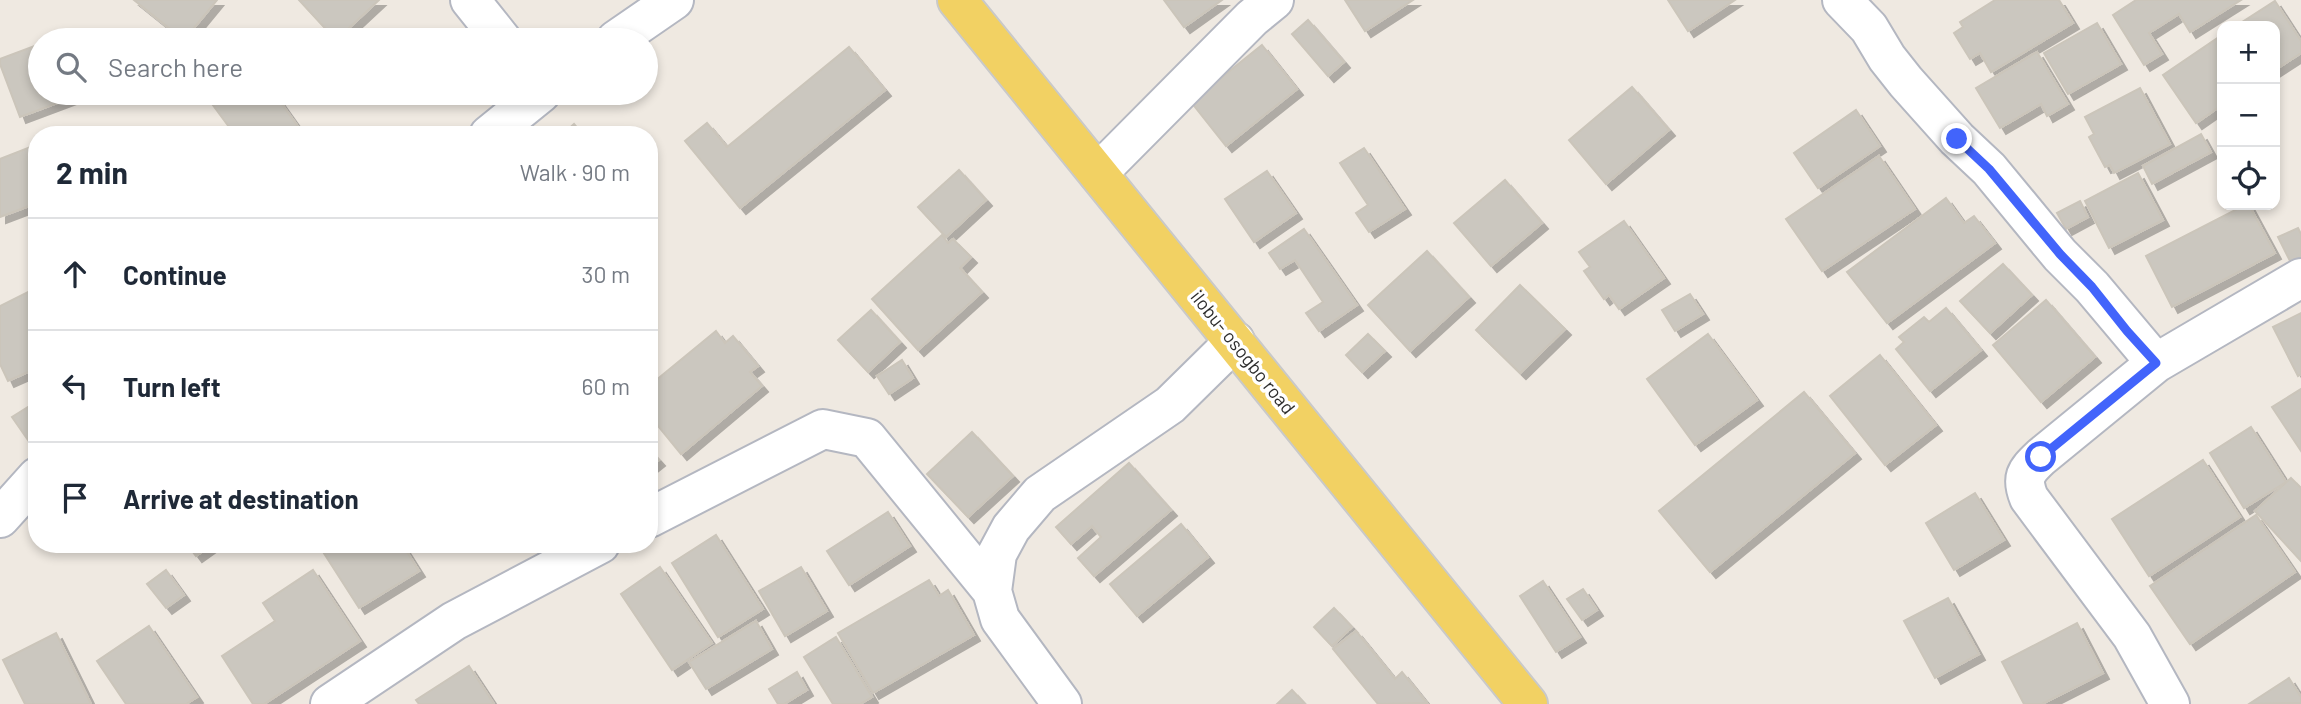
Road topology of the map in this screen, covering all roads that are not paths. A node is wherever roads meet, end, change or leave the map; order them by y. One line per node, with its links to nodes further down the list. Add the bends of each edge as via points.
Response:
1 (470, 0): 6 (street)
2 (674, 0): 7 (street)
3 (957, 0): 10 (main road, ilobu- osogbo road)
4 (1274, 0): 10 (street)
5 (1842, 0): 13 (street, via 1869,28 1906,82 1989,169)
6 (492, 28)
7 (633, 28)
8 (526, 105): 9 (street)
9 (500, 126)
10 (1098, 173): 12 (main road, ilobu- osogbo road)
11 (2301, 278): 13 (street)
12 (1235, 341): 18 (street, via 1170,405 1040,494 1011,528 998,554); 21 (main road, ilobu- osogbo road)
13 (2156, 363): 22 (street, via 2032,466 2025,486 2029,498 2132,636)
14 (28, 487): 16 (street)
15 (658, 513): 18 (street, via 823,429 867,438)
16 (0, 518)
17 (583, 553): 19 (street, via 454,621)
18 (992, 591): 20 (street, via 1000,619)
19 (330, 704)
20 (1062, 704)
21 (1528, 704)
22 (2171, 704)

